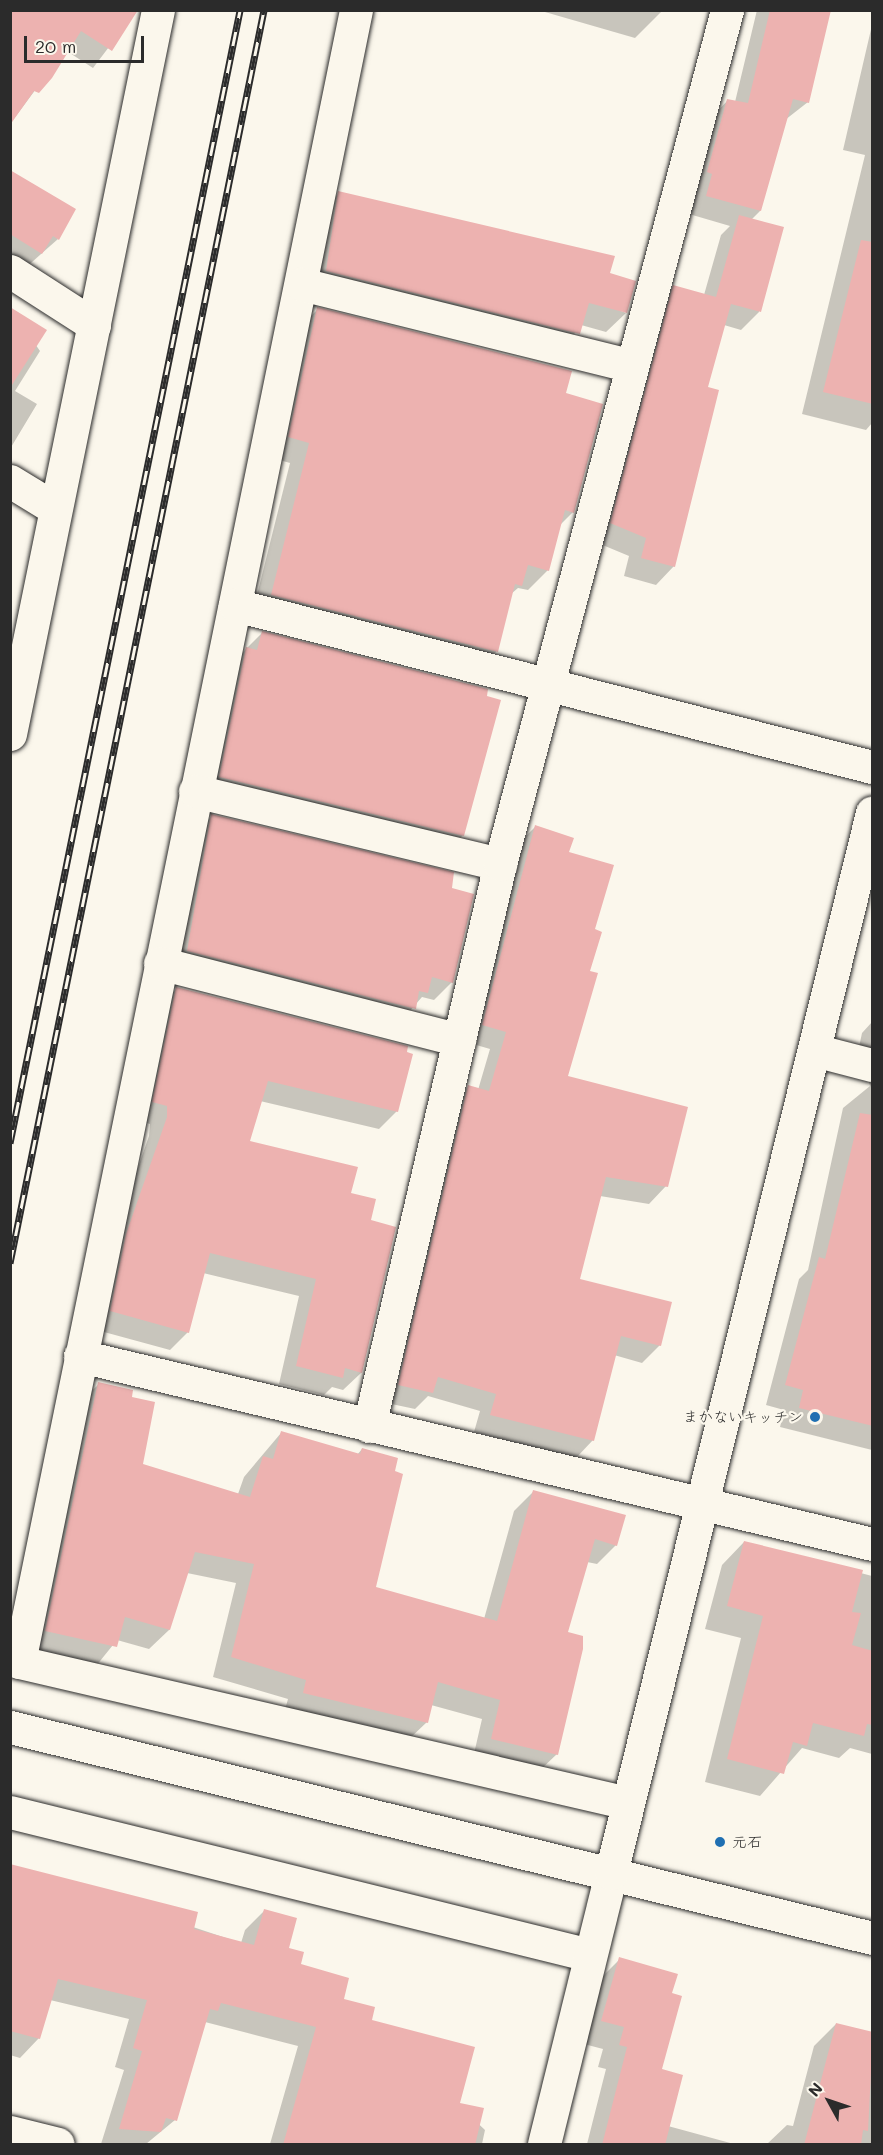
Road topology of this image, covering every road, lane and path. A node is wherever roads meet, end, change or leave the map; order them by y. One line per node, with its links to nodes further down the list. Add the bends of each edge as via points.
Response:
1 (158, 10): 6 (street)
2 (356, 10): 5 (street)
3 (727, 10): 7 (street)
4 (10, 271): 6 (street)
5 (301, 284): 7 (street); 10 (street)
6 (94, 326): 9 (street)
7 (632, 366): 11 (street)
8 (10, 481): 9 (street)
9 (54, 508): 12 (street)
10 (236, 605): 11 (street); 15 (street)
11 (549, 683): 14 (street); 17 (street)
12 (14, 695): 13 (street)
13 (10, 734)
14 (873, 767)
15 (195, 791): 17 (street); 19 (street)
16 (873, 813): 18 (street)
17 (500, 864): 20 (street)
18 (864, 888): 21 (street)
19 (160, 963): 20 (street); 23 (street)
20 (459, 1040): 24 (street)
21 (814, 1050): 22 (street); 25 (street)
22 (873, 1065)
23 (80, 1356): 24 (street); 28 (street, via 19,1662)
24 (369, 1426): 25 (street)
25 (703, 1502): 26 (street); 28 (street)
26 (873, 1544)
27 (10, 1727): 30 (street)
28 (628, 1803): 30 (street)
29 (10, 1812): 32 (street)
30 (611, 1873): 31 (street); 32 (street)
31 (873, 1938)
32 (590, 1955): 35 (street)
33 (10, 2132): 34 (street)
34 (58, 2145)
35 (544, 2145)

